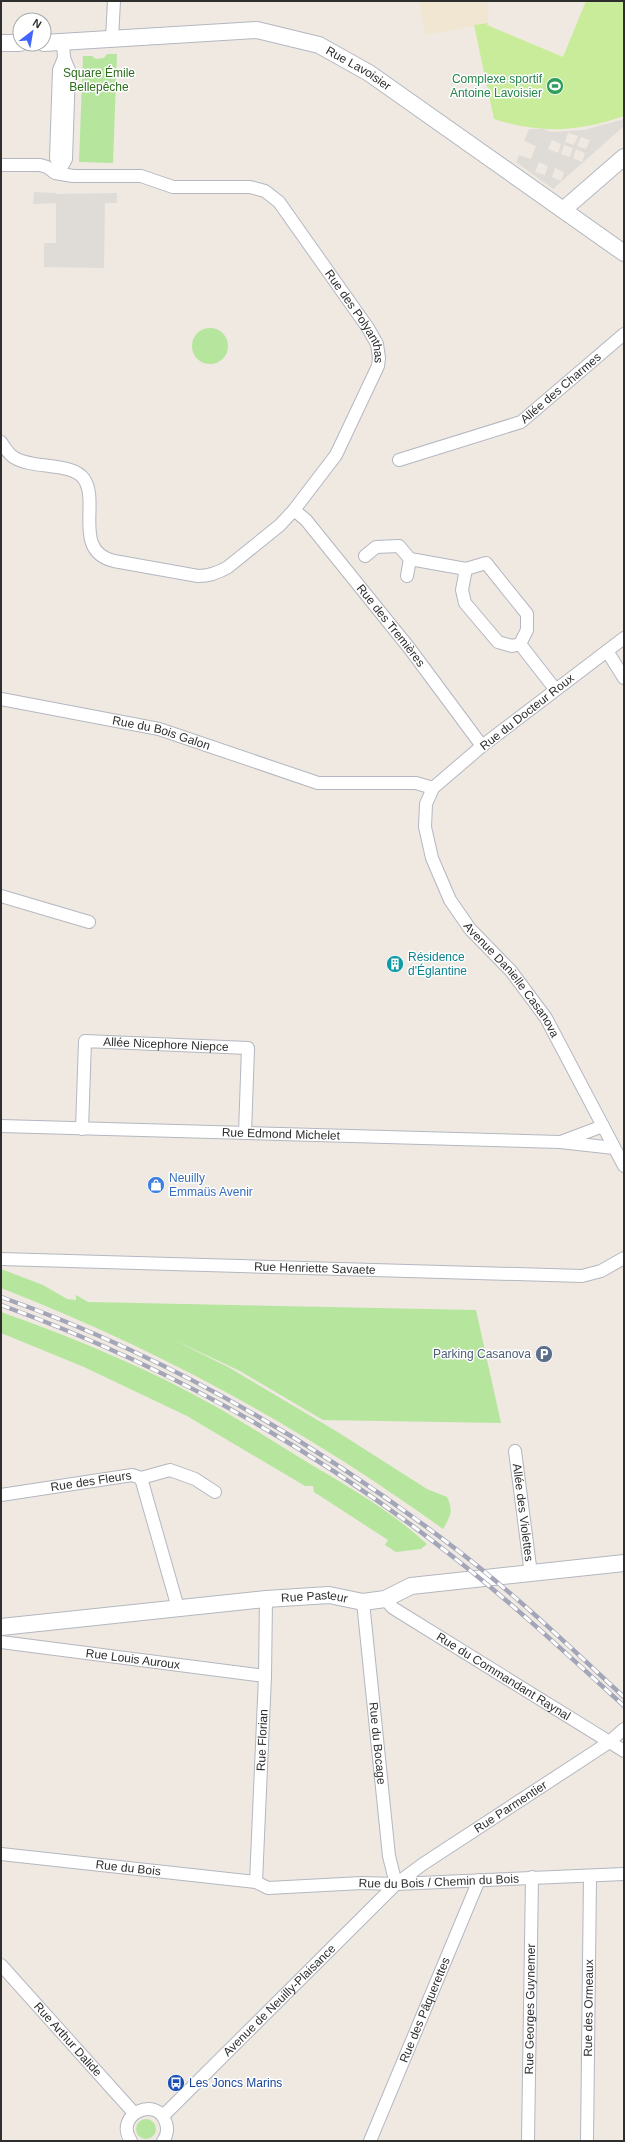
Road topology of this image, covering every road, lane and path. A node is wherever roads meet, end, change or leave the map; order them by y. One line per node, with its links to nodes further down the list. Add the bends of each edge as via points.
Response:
1 (114, 1): 3 (street)
2 (121, 1): 3 (street)
3 (116, 38): 4 (street, Rue Lavoisier); 11 (street, Rue Lavoisier, via 257,30 319,45 369,73)
4 (63, 42): 7 (street, Rue Lavoisier); 10 (street, via 64,58 69,70 66,159)
5 (1, 43): 6 (street)
6 (12, 43)
7 (52, 43)
8 (624, 157): 11 (street)
9 (1, 165): 10 (street, Rue des Polyanthas, via 40,166)
10 (60, 171): 16 (street, Rue des Polyanthas, via 141,176 173,187 250,186 265,191 279,202 368,328 378,351 376,373 336,455)
11 (564, 210): 12 (street, Rue Lavoisier)
12 (624, 253)
13 (624, 334): 15 (street, Allée des Charmes, via 521,422)
14 (1, 442): 16 (street, Rue des Polyanthas, via 7,452 15,458 75,472 84,479 88,488 91,540 102,556 114,561 198,576 213,574 228,567 280,525)
15 (399, 460)
16 (294, 510): 27 (street, Rue des Tremières, via 306,520 410,649)
17 (365, 556): 18 (street, via 376,547 399,546)
18 (410, 559): 19 (street); 20 (street)
19 (466, 570): 22 (street, via 462,590 465,603 498,642 512,646); 22 (street, via 486,563 524,609 528,621)
20 (407, 576)
21 (624, 638): 23 (street, Rue du Docteur Roux)
22 (520, 644): 25 (street)
23 (607, 651): 24 (street); 25 (street, Rue du Docteur Roux)
24 (624, 678)
25 (555, 690): 27 (street, Rue du Docteur Roux)
26 (1, 699): 28 (street, Rue du Bois Galon, via 159,729 318,783 416,783)
27 (482, 746): 28 (street, Rue du Docteur Roux)
28 (433, 788): 32 (street, Avenue Danielle Casanova, via 426,804 427,841 450,900 470,929 511,971 538,1006)
29 (1, 896): 30 (street)
30 (89, 922)
31 (1, 1126): 33 (street, Rue Edmond Michelet)
32 (602, 1126): 35 (street, Rue Edmond Michelet); 36 (street, Avenue Danielle Casanova)
33 (82, 1129): 34 (street, Rue Edmond Michelet); 34 (street, Allée Nicephore Niepce, via 85,1041 248,1048)
34 (244, 1133): 35 (street, Rue Edmond Michelet)
35 (560, 1142): 36 (street, Rue Edmond Michelet)
36 (614, 1148): 37 (street, Avenue Danielle Casanova)
37 (624, 1166)
38 (624, 1258): 39 (street, Rue Henriette Savaete, via 601,1271 582,1276)
39 (1, 1260)
40 (516, 1451): 45 (street, Allée des Violettes)
41 (141, 1478): 42 (street, via 170,1470 195,1479); 43 (street, Rue des Fleurs, via 132,1475); 49 (street, Rue des Fleurs)
42 (215, 1492)
43 (1, 1495)
44 (624, 1563): 45 (street, Rue Pasteur)
45 (531, 1574): 47 (street, Rue Pasteur, via 411,1586)
46 (266, 1599): 48 (street, Rue Pasteur, via 329,1595); 49 (street, Rue Pasteur); 52 (street, Rue Florian)
47 (385, 1599): 48 (street, Rue Pasteur); 54 (street, Rue du Commandant Raynal, via 393,1608)
48 (364, 1602): 62 (street, Rue du Bocage, via 389,1856)
49 (178, 1608): 50 (street, Rue Pasteur)
50 (1, 1626)
51 (1, 1642): 52 (street, Rue Louis Auroux)
52 (265, 1676): 61 (street, Rue Florian)
53 (624, 1729): 54 (street, Rue Parmentier)
54 (608, 1743): 55 (street, Rue du Commandant Raynal); 62 (street, Rue Parmentier)
55 (624, 1751)
56 (1, 1854): 61 (street, Rue du Bois)
57 (624, 1874): 58 (street, Rue du Bois / Chemin du Bois)
58 (590, 1876): 59 (street, Rue du Bois / Chemin du Bois); 70 (street, Rue des Ormeaux)
59 (532, 1877): 60 (street, Rue du Bois / Chemin du Bois); 69 (street, Rue Georges Guynemer)
60 (479, 1880): 62 (street, Rue du Bois / Chemin du Bois); 68 (street, Rue des Pâquerettes)
61 (256, 1882): 62 (street, Rue du Bois / Chemin du Bois, via 268,1888)
62 (396, 1884): 65 (street, Avenue de Neuilly-Plaisance)
63 (1, 1965): 64 (street, Rue Arthur Dalide)
64 (134, 2114): 65 (street, via 152,2109); 67 (street, via 127,2127)
65 (163, 2116): 66 (street, via 167,2127)
66 (167, 2140)
67 (131, 2141)
68 (370, 2141)
69 (528, 2141)
70 (587, 2141)

